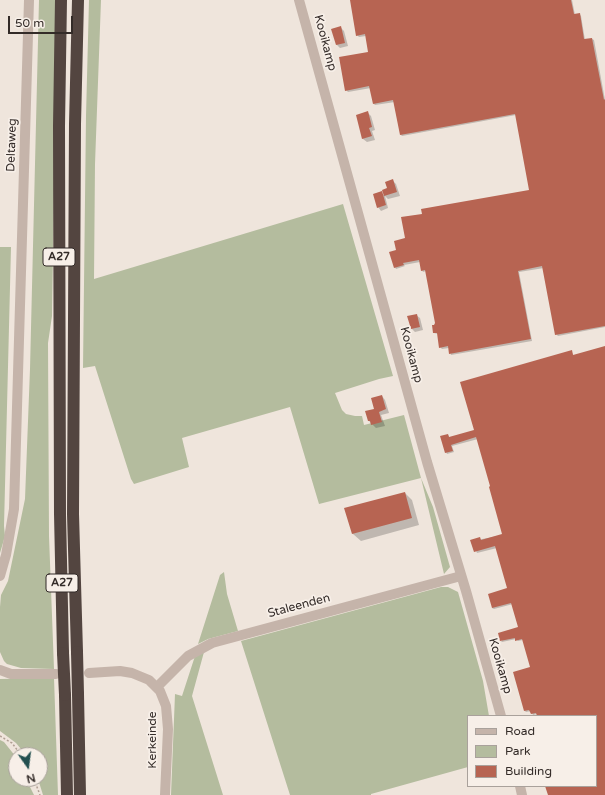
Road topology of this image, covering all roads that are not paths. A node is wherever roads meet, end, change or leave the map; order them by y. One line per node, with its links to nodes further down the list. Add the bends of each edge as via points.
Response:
1 (29, 0): 5 (street, Deltaweg, via 14,509)
2 (61, 0): 12 (highway, A27, bridge, via 58,126 60,498)
3 (78, 0): 13 (highway, A27, bridge, via 73,506)
4 (299, 0): 6 (street, Kooikamp)
5 (0, 576)
6 (461, 576): 10 (street, Staleenden, via 212,643 188,656); 11 (street, Kooikamp)
7 (0, 670): 9 (street, via 11,674)
8 (89, 673): 10 (street, Kerkeinde, via 132,673 149,680)
9 (56, 674)
10 (156, 687): 14 (street, Kerkeinde, via 166,706 168,729)
11 (500, 715)
12 (67, 795)
13 (80, 795)
14 (165, 795)

